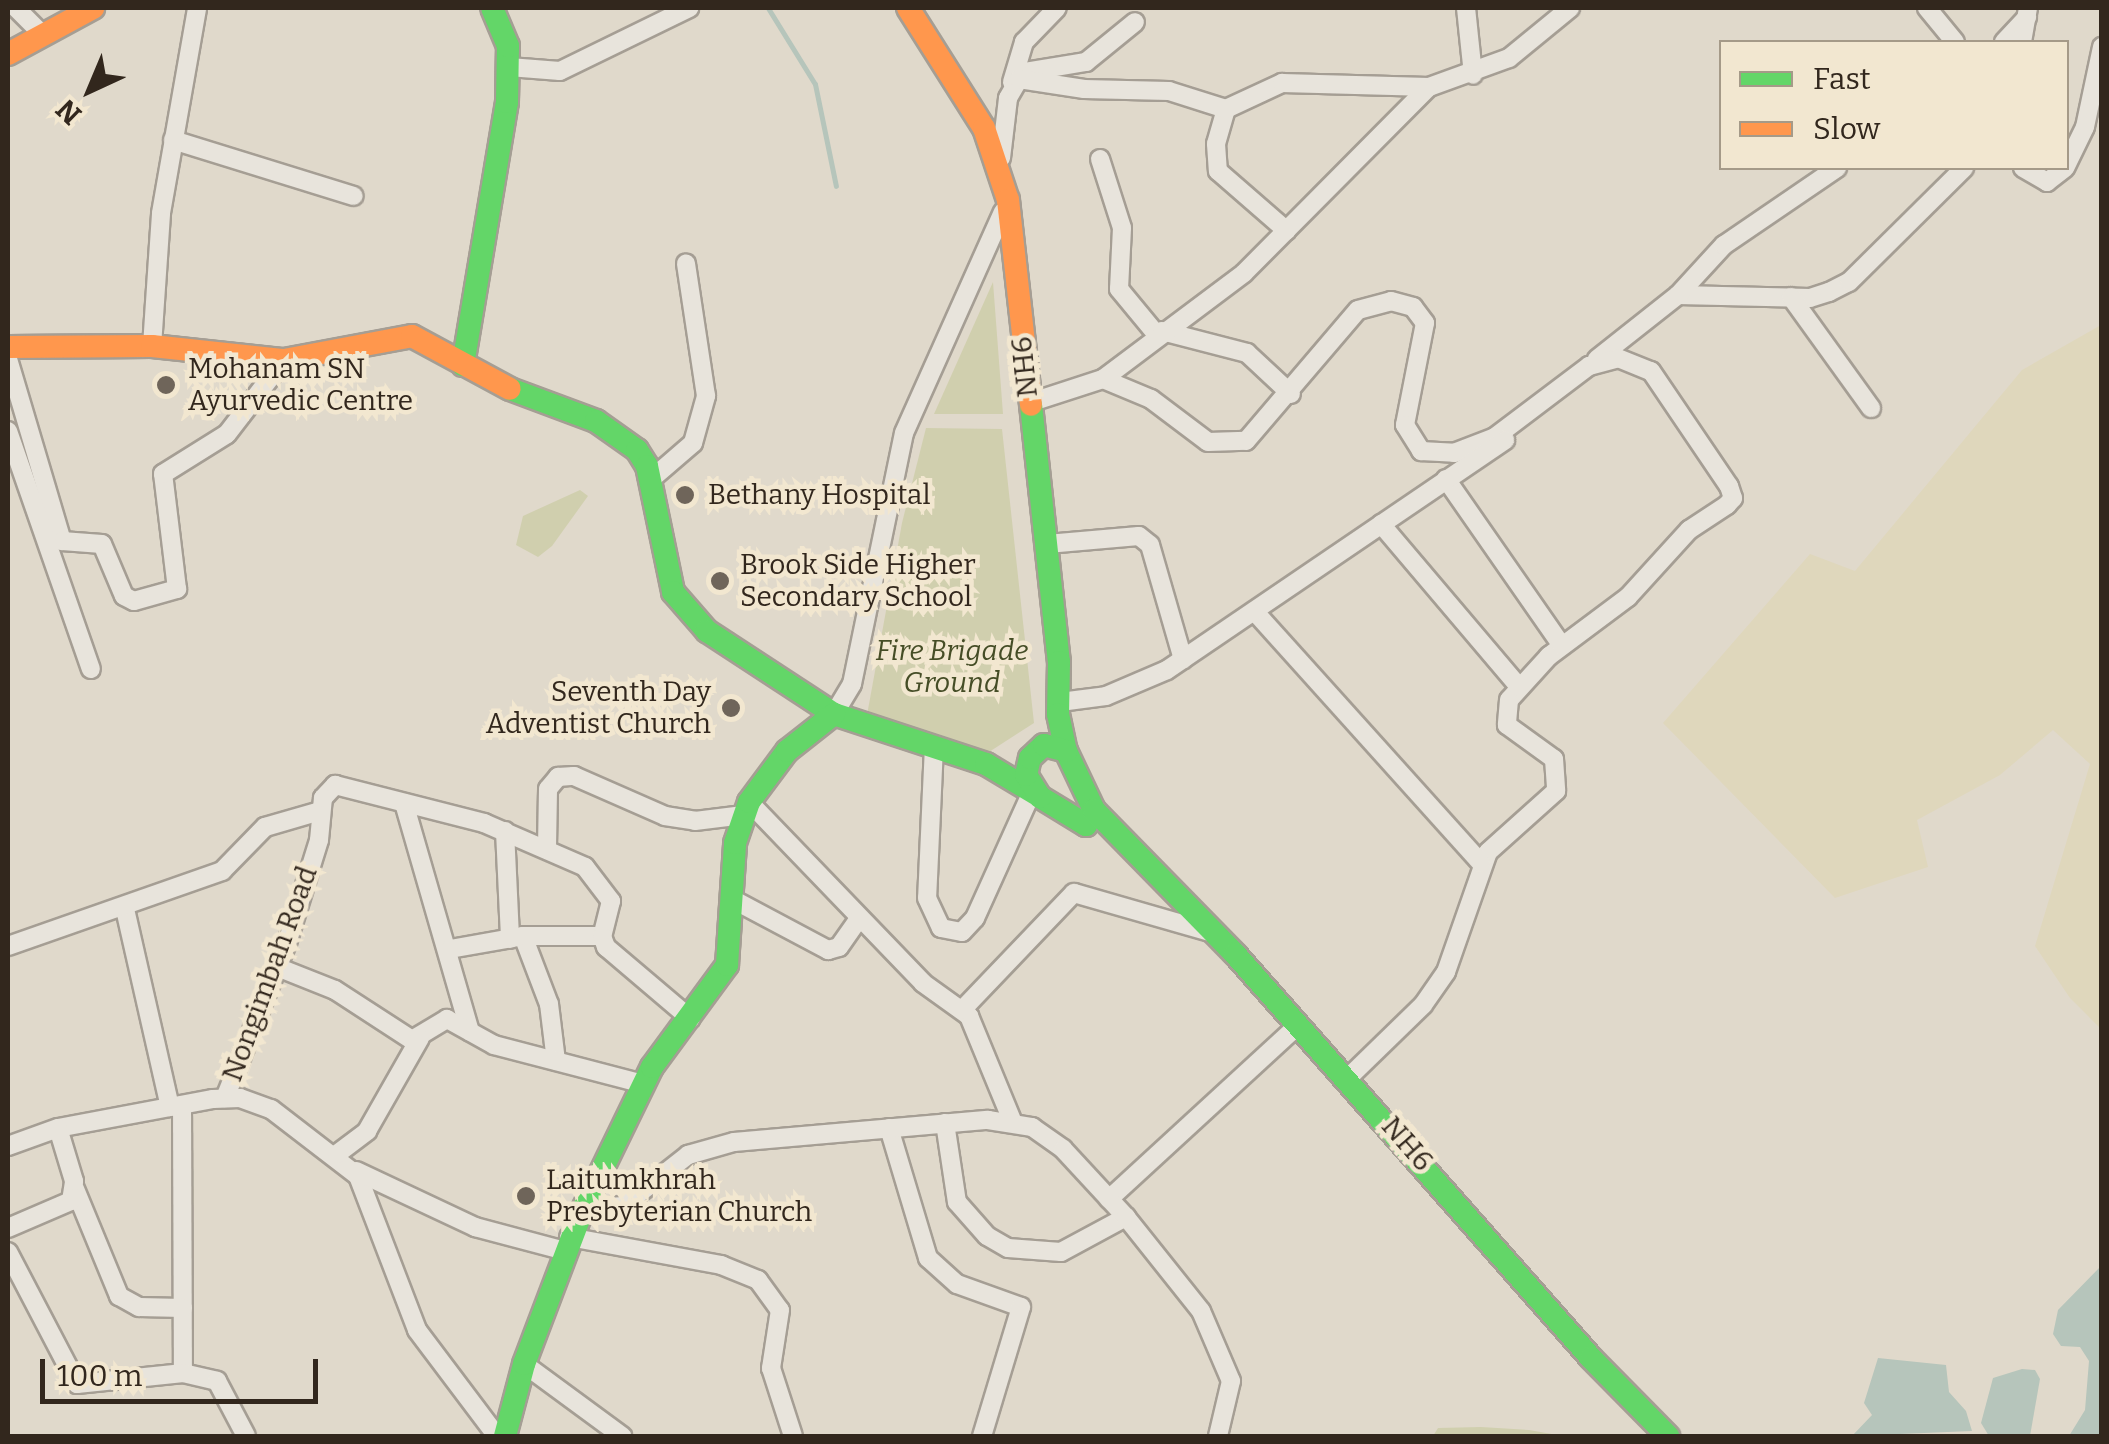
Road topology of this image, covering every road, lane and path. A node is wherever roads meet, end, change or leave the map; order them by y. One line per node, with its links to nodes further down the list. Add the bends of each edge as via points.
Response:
1 (16, 8): 13 (street)
2 (198, 8): 24 (street)
3 (492, 8): 19 (main road, via 503,26)
4 (689, 8): 19 (street, via 560,71)
5 (908, 8): 27 (main road, NH6 / NH6, via 984,128)
6 (1057, 8): 21 (street, via 1024,42)
7 (1466, 8): 20 (street)
8 (1570, 8): 20 (street, via 1509,58)
9 (1928, 8): 14 (street)
10 (86, 9): 13 (main road)
11 (2028, 12): 15 (street); 16 (street)
12 (1135, 22): 21 (street, via 1086,62)
13 (41, 33): 18 (main road)
14 (1953, 40)
15 (2006, 40)
16 (2022, 40)
17 (2102, 46): 26 (street, via 2085,127)
18 (8, 54)
19 (509, 68): 43 (main road)
20 (1473, 75): 22 (street)
21 (1013, 80): 23 (street, via 1169,90); 27 (street)
22 (1429, 87): 23 (street, via 1282,83); 34 (street)
23 (1226, 109): 34 (street, via 1216,144 1218,172)
24 (173, 140): 32 (street); 39 (street)
25 (1100, 159): 38 (street, via 1122,228 1119,289)
26 (2069, 160)
27 (1000, 168): 33 (main road, NH6 / NH6)
28 (1834, 170): 36 (street, via 1724,246)
29 (1962, 170): 37 (street, via 1849,282 1810,298)
30 (2027, 170): 31 (street, via 2047,182)
31 (2061, 170)
32 (354, 196)
33 (1008, 200): 47 (main road, NH6 / NH6); 61 (street, via 904,433 852,684)
34 (1287, 231): 38 (street, via 1225,289)
35 (686, 263): 52 (street, via 706,396 692,442)
36 (1678, 295): 37 (street); 44 (street)
37 (1791, 297): 48 (street)
38 (1159, 333): 45 (street); 46 (street, via 1247,353)
39 (152, 346): 40 (main road); 42 (main road)
40 (8, 347)
41 (8, 359): 42 (street, via 62,541 102,544 124,596 134,602 178,590 162,474 227,434)
42 (284, 360): 43 (main road, via 412,336)
43 (462, 366): 52 (main road, via 622,436 646,466)
44 (1589, 366): 49 (street); 56 (street, via 1618,358 1651,371 1734,498 1689,530 1628,597)
45 (1103, 380): 46 (street, via 1151,400 1220,446 1256,433); 47 (street)
46 (1291, 394): 49 (street, via 1358,310 1391,300 1413,307 1426,322 1406,426 1412,442 1422,451 1454,453)
47 (1029, 402): 54 (main road, NH6 / NH6)
48 (1870, 408)
49 (1519, 425): 51 (street)
50 (8, 431): 58 (street)
51 (1446, 479): 53 (street); 56 (street)
52 (648, 481): 61 (main road, via 679,606 726,645)
53 (1381, 524): 55 (street); 59 (street)
54 (1047, 544): 57 (street, via 1140,536 1150,545); 60 (main road, NH6 / NH6)
55 (1254, 612): 57 (street); 72 (street)
56 (1562, 646): 59 (street)
57 (1183, 659): 60 (street, via 1128,690)
58 (91, 669)
59 (1518, 687): 72 (street, via 1509,700 1507,725 1554,759 1556,791)
60 (1059, 708): 63 (main road, NH6 / NH6)
61 (834, 714): 62 (main road); 67 (main road, via 787,751)
62 (934, 746): 64 (main road); 65 (street, via 926,898 942,928 962,932 975,918)
63 (1047, 751): 64 (main road); 65 (main road, NH6, via 1026,775); 69 (main road, NH6)
64 (986, 764): 65 (main road)
65 (1036, 794): 69 (main road, NH6)
66 (404, 802): 68 (street, via 335,785 326,789); 70 (street); 80 (street)
67 (746, 808): 71 (street, via 695,821 665,816 574,776 558,777 548,789); 73 (main road); 75 (street)
68 (320, 811): 74 (street, via 265,827 222,871); 81 (street, Nongimbah Road, via 320,840)
69 (1086, 818): 76 (main road, NH6 / NH6)
70 (505, 831): 71 (street); 78 (street)
71 (546, 847): 77 (street, via 602,882 610,902)
72 (1481, 863): 88 (street, via 1466,928 1446,972 1423,1005)
73 (732, 898): 75 (street, via 828,950 839,947); 83 (main road, via 726,965)
74 (125, 909): 79 (street); 91 (street)
75 (859, 918): 82 (street, via 923,983)
76 (1215, 932): 82 (street, via 1156,922 1074,894); 84 (main road, NH6 / NH6)
77 (602, 936): 78 (street); 83 (street, via 620,962)
78 (517, 937): 80 (street); 87 (street, via 548,1004)
79 (8, 946)
80 (450, 949): 85 (street)
81 (277, 967): 86 (street, via 335,990 396,1033); 90 (street, Nongimbah Road)
82 (962, 1010): 93 (street, via 979,1031)
83 (691, 1018): 89 (main road)
84 (1299, 1024): 88 (main road, NH6 / NH6); 100 (street)
85 (470, 1032): 86 (street, via 447,1019); 87 (street)
86 (420, 1038): 97 (street, via 367,1131)
87 (556, 1060): 89 (street)
88 (1348, 1078): 116 (main road, NH6 / NH6, via 1591,1358)
89 (644, 1084): 101 (main road)
90 (224, 1098): 91 (street); 97 (street, via 271,1109)
91 (176, 1106): 94 (street); 106 (street)
92 (945, 1123): 93 (street); 95 (street); 102 (street, via 957,1202 987,1236 1008,1248 1061,1252)
93 (1013, 1123): 100 (street, via 1049,1137)
94 (58, 1128): 96 (street); 99 (street)
95 (889, 1128): 101 (street, via 704,1149 623,1206); 114 (street, via 928,1258 957,1284 1021,1307)
96 (8, 1146)
97 (337, 1154): 98 (street)
98 (352, 1168): 104 (street, via 476,1228); 111 (street, via 417,1330)
99 (75, 1189): 103 (street, via 62,1207); 106 (street, via 120,1296 140,1307)
100 (1109, 1199): 102 (street)
101 (582, 1209): 104 (main road)
102 (1126, 1217): 115 (street, via 1172,1266 1225,1357 1231,1381)
103 (8, 1228)
104 (567, 1244): 107 (main road); 109 (street, via 721,1264 758,1280 780,1310 769,1351)
105 (8, 1252): 108 (street, via 77,1384)
106 (183, 1308): 108 (street)
107 (524, 1364): 112 (main road); 113 (street)
108 (182, 1373): 110 (street, via 227,1390)
109 (783, 1433)
110 (246, 1436)
111 (497, 1436)
112 (505, 1436)
113 (622, 1436)
114 (982, 1436)
115 (1218, 1436)
116 (1668, 1436)

